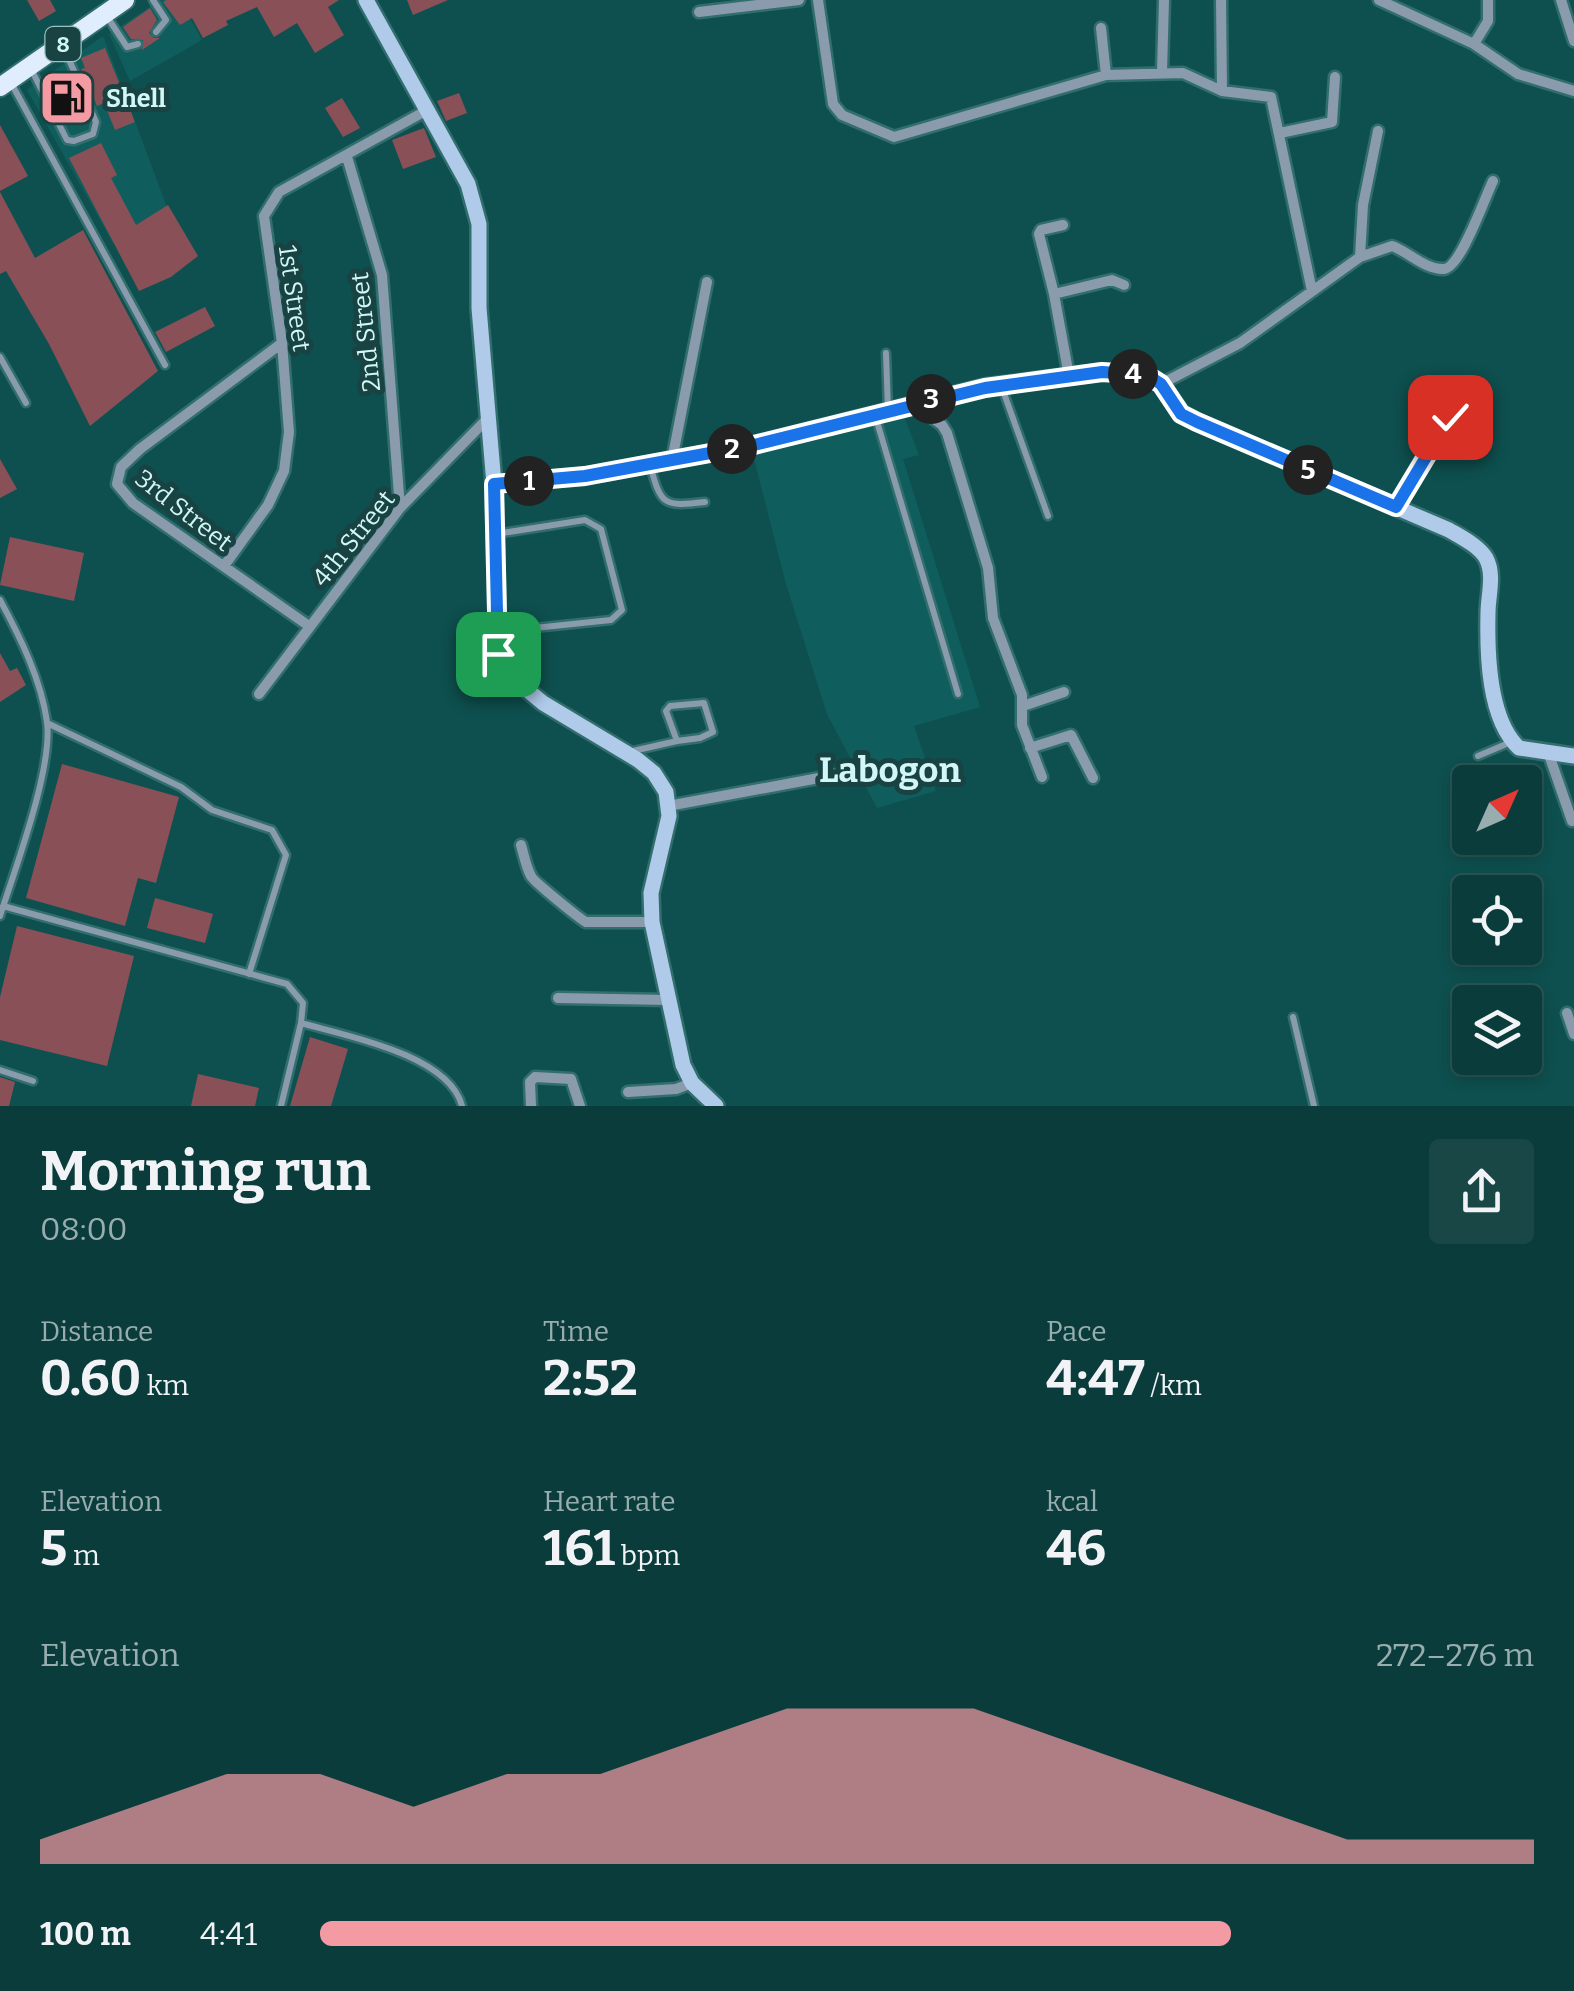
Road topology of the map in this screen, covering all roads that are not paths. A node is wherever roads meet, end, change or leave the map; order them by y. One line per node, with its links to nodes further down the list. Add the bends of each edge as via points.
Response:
1 (125, 0): 12 (main road, 8)
2 (153, 0): 14 (lane, via 166,20)
3 (366, 0): 26 (street)
4 (799, 0): 11 (street)
5 (818, 0): 21 (street, via 833,104 842,115 894,138)
6 (1164, 0): 20 (street)
7 (1221, 0): 25 (street)
8 (1380, 0): 18 (street)
9 (1488, 0): 18 (street, via 1488,21)
10 (1562, 0): 15 (street)
11 (699, 12)
12 (105, 14): 16 (main road, 8); 17 (lane, via 127,47)
13 (1101, 28): 21 (street)
14 (156, 32)
15 (1574, 41)
16 (62, 44): 19 (main road, 8); 19 (lane, via 96,122 93,134 67,140)
17 (138, 44)
18 (1474, 44): 24 (street, via 1518,74)
19 (29, 66): 23 (main road, 8)
20 (1162, 72): 21 (street); 25 (street, via 1184,73)
21 (1106, 75)
22 (1335, 77): 28 (street, via 1332,122)
23 (5, 84): 40 (lane)
24 (1574, 90)
25 (1222, 92): 28 (street, via 1271,97)
26 (428, 109): 29 (street, 1st Street); 47 (street, via 468,184 479,224)
27 (1378, 131): 32 (street)
28 (1280, 134): 35 (street)
29 (347, 157): 37 (street, 1st Street, via 279,192 264,216); 54 (street, 2nd Street, via 382,275)
30 (1492, 180): 32 (street, via 1450,268 1392,246)
31 (1063, 224): 36 (street, via 1039,234)
32 (1360, 257): 35 (street)
33 (706, 282): 49 (street)
34 (1124, 286): 36 (street, via 1112,280)
35 (1312, 290): 42 (street, via 1240,343)
36 (1054, 294): 41 (street)
37 (282, 343): 57 (street, 1st Street, via 289,432 284,472); 57 (street, 3rd Street, via 140,449 122,467 117,484 133,503)
38 (886, 354): 46 (lane)
39 (0, 357): 44 (lane)
40 (165, 365)
41 (1069, 376): 42 (street, via 1147,375); 43 (street)
42 (1161, 384): 53 (street, via 1181,414)
43 (1001, 385): 45 (street); 55 (lane)
44 (26, 403)
45 (914, 403): 46 (street); 64 (street, via 947,434 988,568 993,618)
46 (881, 412): 49 (street); 63 (lane)
47 (490, 416): 51 (street); 54 (street, 4th Street)
48 (1450, 417): 53 (street)
49 (672, 460): 50 (street)
50 (650, 464): 51 (street); 52 (lane, via 664,500 674,506)
51 (494, 484): 56 (street)
52 (705, 502)
53 (1396, 507): 67 (street, via 1449,530 1486,559 1496,710)
54 (400, 508): 59 (street, 4th Street)
55 (1048, 516)
56 (493, 534): 60 (street); 60 (lane, via 595,524 602,529 622,610 611,620)
57 (224, 566): 59 (street, 3rd Street)
58 (0, 600): 65 (lane, via 24,645)
59 (309, 626): 62 (street, 4th Street)
60 (496, 632): 70 (street, via 498,654 513,678 543,704)
61 (1064, 692): 64 (street)
62 (258, 694)
63 (958, 694)
64 (1023, 706): 68 (street)
65 (47, 722): 79 (lane, via 45,756); 82 (lane, via 212,810 272,830 286,855)
66 (677, 742): 66 (lane, via 713,732 704,703 666,711); 70 (lane)
67 (1512, 742): 69 (street); 71 (lane)
68 (1030, 748): 74 (street); 75 (street, via 1070,735)
69 (1548, 752): 72 (street); 77 (street)
70 (627, 753): 76 (street, via 654,774)
71 (1478, 756)
72 (1574, 756)
73 (835, 775): 76 (street)
74 (1042, 777)
75 (1093, 778)
76 (668, 806): 81 (street, via 650,892)
77 (1572, 822)
78 (521, 845): 81 (street, via 534,881 577,917)
79 (3, 906): 80 (lane); 82 (lane)
80 (0, 916)
81 (652, 922): 84 (street)
82 (249, 974): 87 (lane, via 295,990)
83 (558, 998): 84 (street)
84 (669, 1000): 91 (street)
85 (1567, 1013): 88 (street)
86 (1292, 1017): 98 (lane)
87 (301, 1023): 93 (lane); 94 (lane, via 420,1060 446,1079)
88 (1574, 1034)
89 (0, 1070): 90 (lane)
90 (33, 1081)
91 (692, 1084): 92 (street); 97 (street)
92 (628, 1092)
93 (281, 1106)
94 (462, 1106)
95 (531, 1106): 96 (street, via 535,1077 571,1078)
96 (580, 1106)
97 (716, 1106)
98 (1314, 1106)

